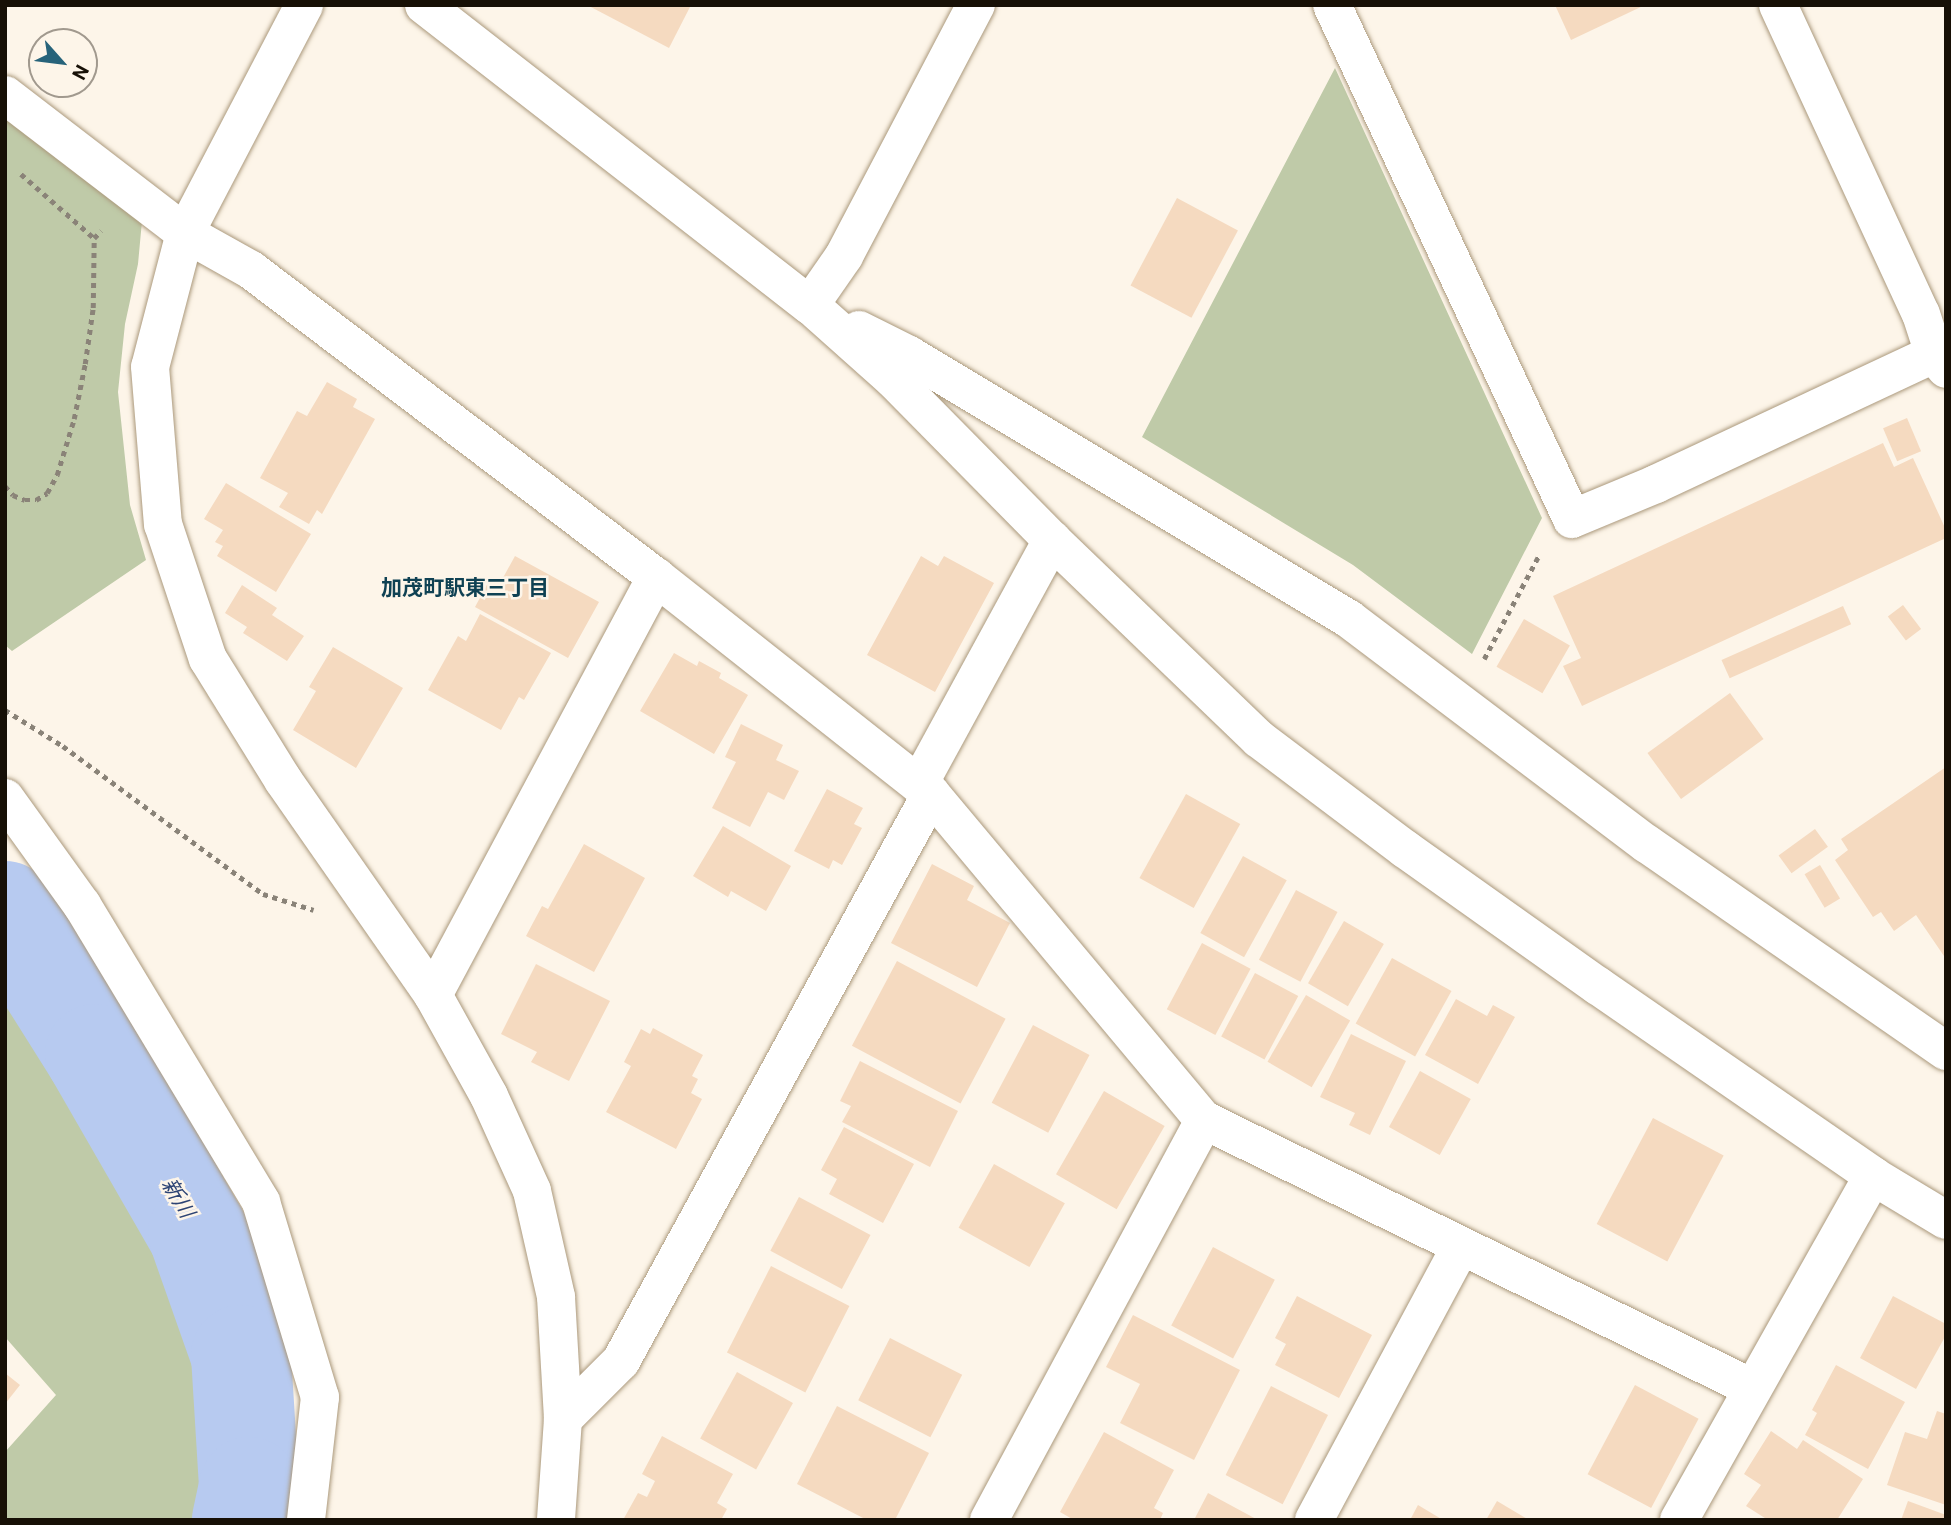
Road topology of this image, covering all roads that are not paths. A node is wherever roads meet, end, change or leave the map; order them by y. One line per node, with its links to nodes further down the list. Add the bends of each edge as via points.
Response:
1 (304, 5): 7 (street)
2 (424, 5): 8 (street)
3 (976, 5): 8 (street, via 844,256)
4 (1332, 5): 9 (street, via 1572,519)
5 (1778, 5): 9 (street)
6 (5, 95): 7 (street)
7 (185, 233): 11 (street, via 251,270); 14 (street, via 150,367 163,524 208,660 283,780)
8 (810, 304): 10 (street, via 892,379); 15 (street, via 909,355 1349,619 1647,844)
9 (1940, 361)
10 (1052, 540): 12 (street); 17 (street, via 1259,739 1417,858)
11 (656, 577): 12 (street); 14 (street)
12 (925, 789): 16 (street); 21 (street, via 621,1361)
13 (5, 798): 23 (street, via 82,905 261,1202 320,1397)
14 (433, 995): 21 (street, via 489,1096 532,1191 556,1297)
15 (1946, 1051)
16 (1204, 1120): 19 (street); 25 (street)
17 (1873, 1176): 18 (street); 20 (street)
18 (1946, 1220)
19 (1461, 1246): 20 (street); 26 (street)
20 (1752, 1388): 22 (street)
21 (564, 1419): 24 (street)
22 (1686, 1517)
23 (306, 1520)
24 (555, 1520)
25 (989, 1520)
26 (1314, 1520)

